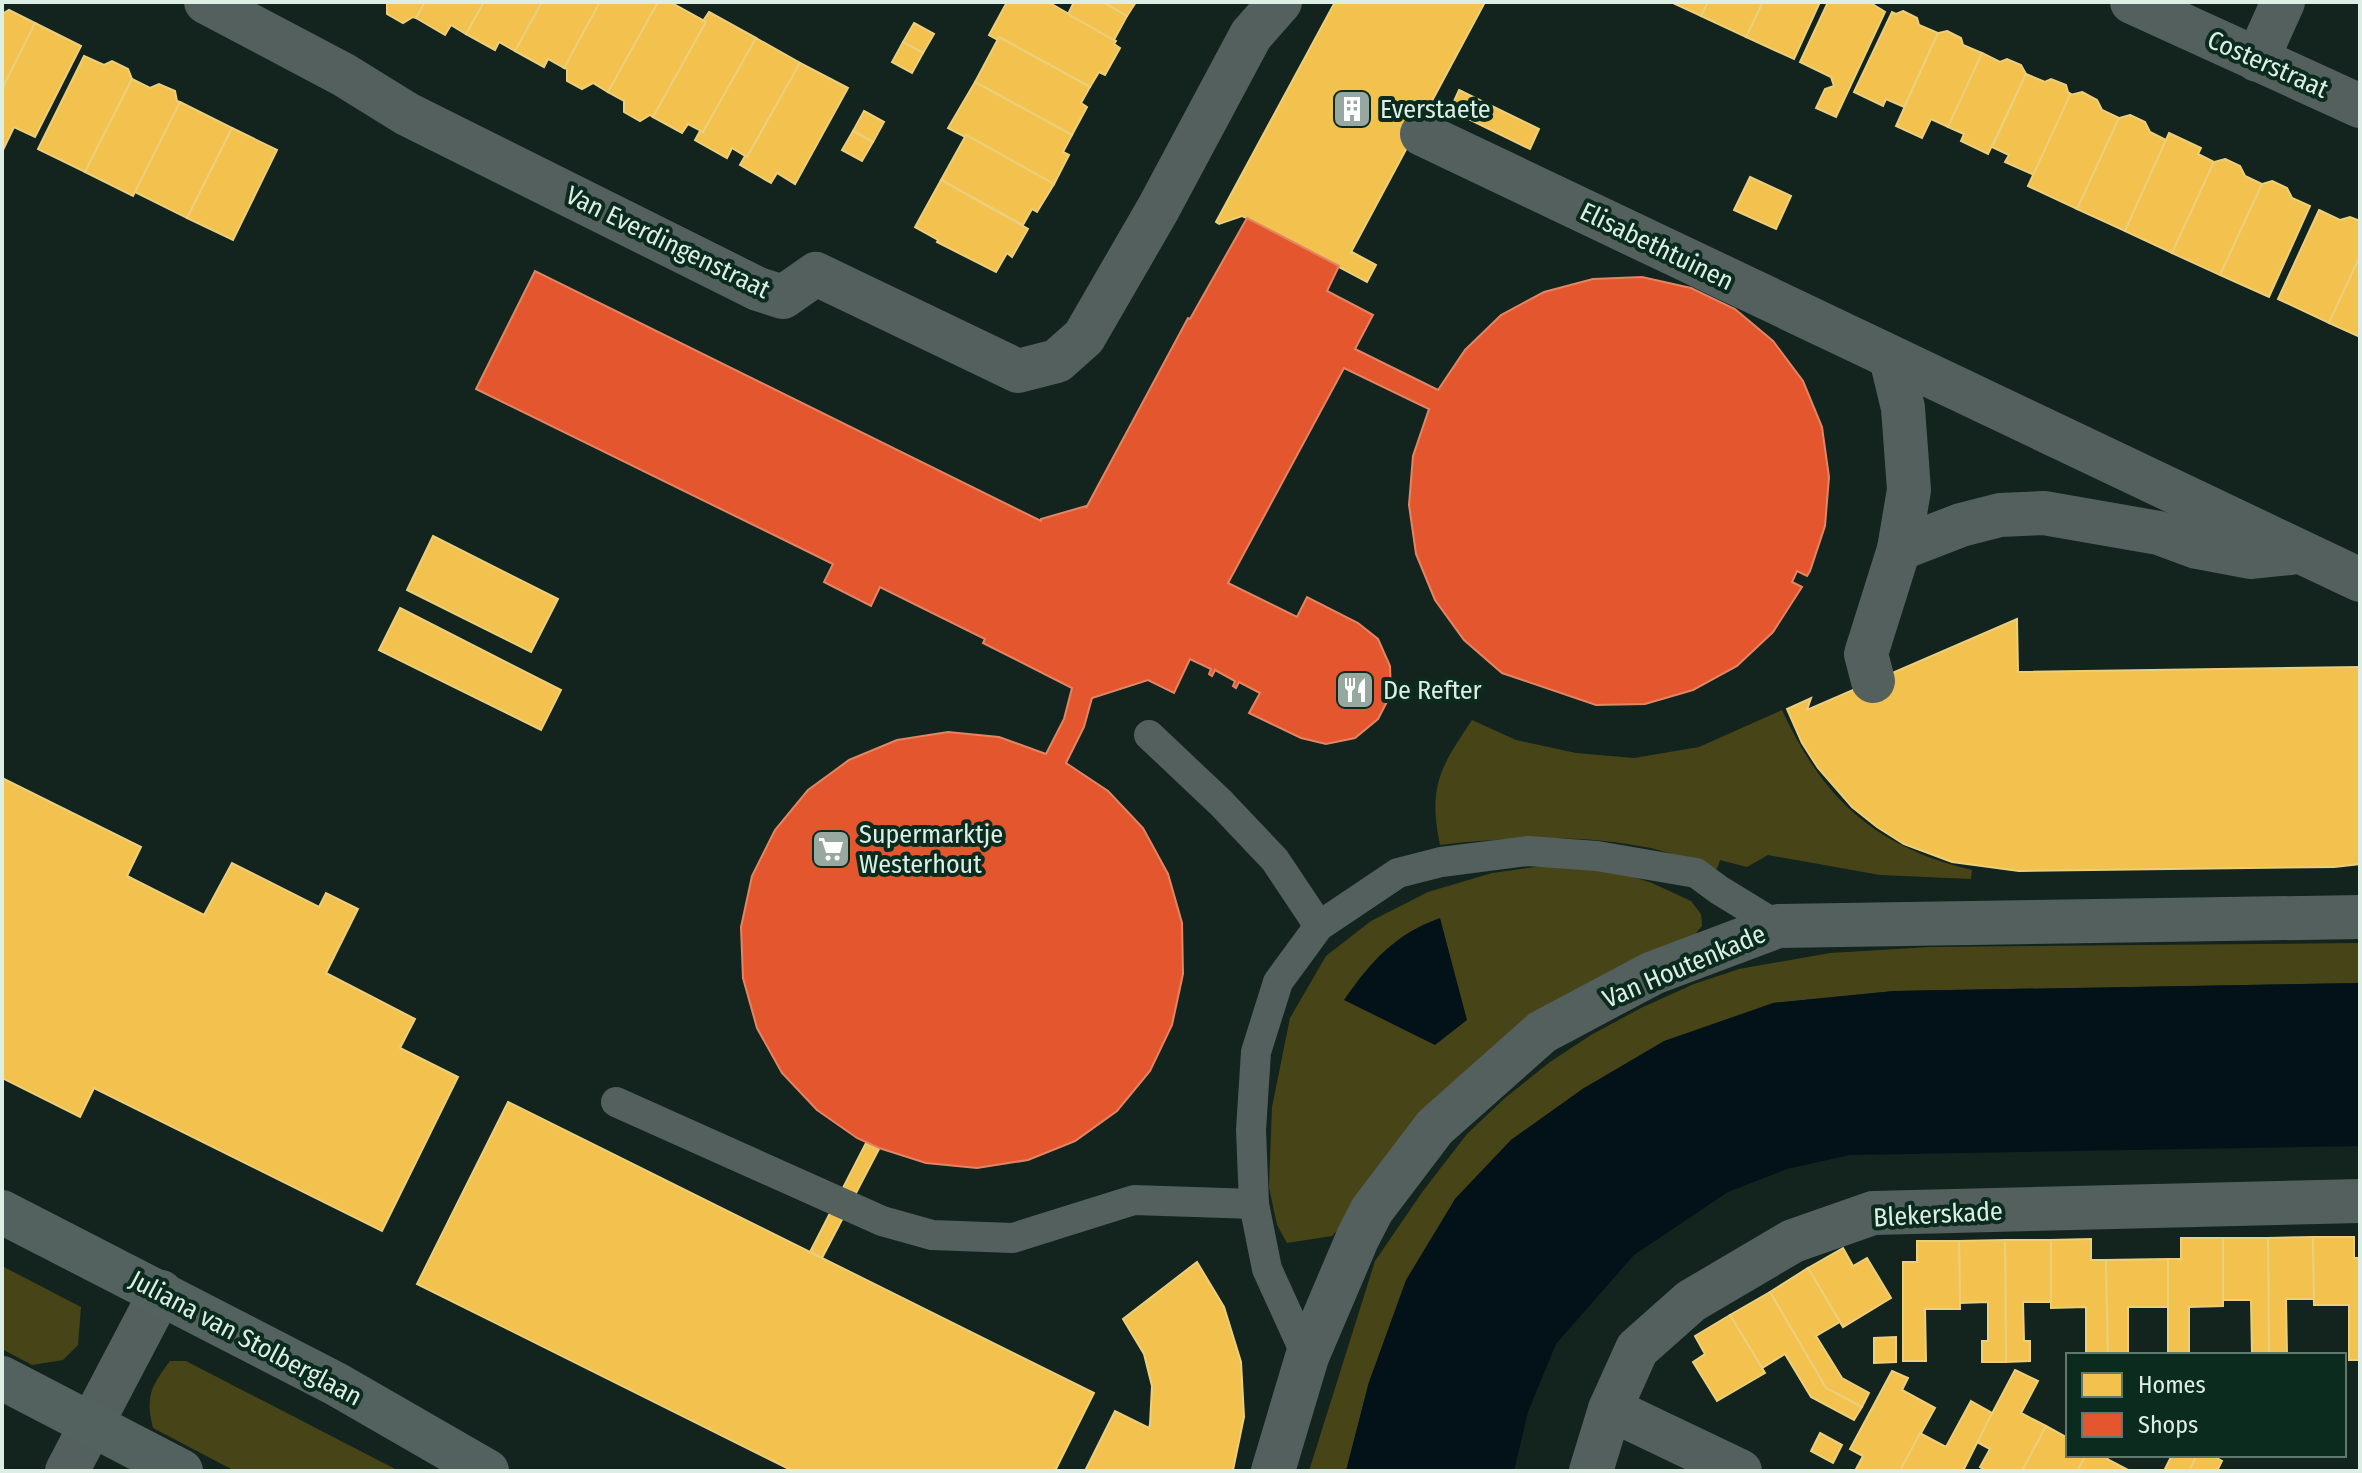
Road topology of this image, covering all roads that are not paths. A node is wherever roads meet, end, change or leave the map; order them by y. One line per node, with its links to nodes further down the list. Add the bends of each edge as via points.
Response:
1 (206, 2): 2 (street, Van Everdingenstraat, via 407,114 758,289 783,297 816,274 1018,371 1057,361 1084,337 1251,35)
2 (1280, 2)
3 (2132, 2): 5 (street, Costerstraat)
4 (2283, 2): 5 (street)
5 (2257, 60): 6 (street, Costerstraat)
6 (2360, 106)
7 (1422, 134): 8 (street, Elisabethtuinen)
8 (1891, 358): 9 (street, via 1903,408 1909,490); 10 (street, Elisabethtuinen)
9 (1899, 549): 10 (street, via 2000,515 2044,513 2159,533 2250,557); 12 (street, via 1866,654)
10 (2300, 552): 11 (street, Elisabethtuinen)
11 (2360, 580)
12 (1873, 681)
13 (1149, 735): 15 (lane, via 1275,860)
14 (2360, 917): 16 (street, Van Houtenkade)
15 (1319, 926): 16 (lane, via 1398,873 1528,851 1696,873); 19 (lane, via 1278,982 1256,1052)
16 (1778, 926): 22 (street, Van Houtenkade, via 1653,973 1542,1032 1435,1127 1372,1210)
17 (616, 1102): 19 (lane, via 882,1221 932,1235 1013,1238 1134,1200)
18 (2360, 1201): 24 (street, Blekerskade, via 1873,1213 1793,1241 1691,1301 1637,1349)
19 (1254, 1204): 22 (lane, via 1267,1269)
20 (2, 1212): 21 (street, Juliana van Stolberglaan)
21 (161, 1292): 25 (street); 28 (street, Juliana van Stolberglaan)
22 (1307, 1357): 29 (street, Van Houtenkade)
23 (2, 1378): 25 (street)
24 (1610, 1409): 30 (street, Blekerskade); 31 (street)
25 (91, 1424): 26 (street); 27 (street)
26 (67, 1471)
27 (181, 1471)
28 (487, 1471)
29 (1273, 1471)
30 (1591, 1471)
31 (1740, 1471)

